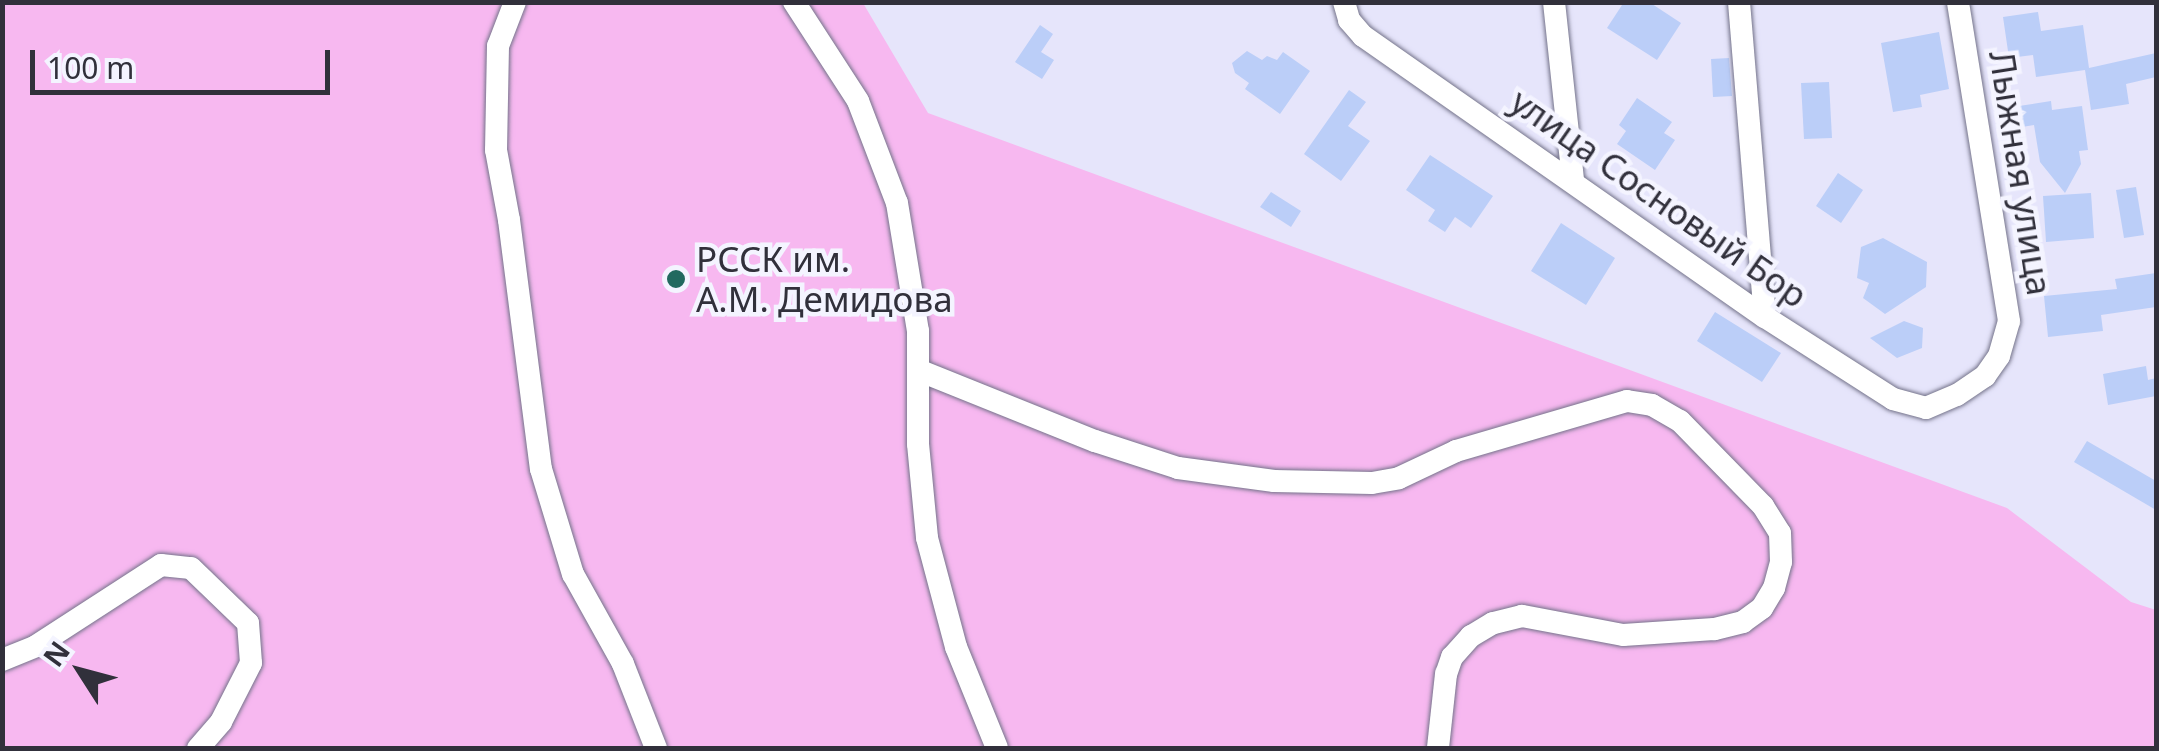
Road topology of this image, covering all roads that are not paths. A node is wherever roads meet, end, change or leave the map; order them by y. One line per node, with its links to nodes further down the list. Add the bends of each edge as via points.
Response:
1 (515, 2): 13 (street, via 498,46 496,150 541,468 574,574 624,664)
2 (794, 2): 9 (street, via 858,101 886,172 908,259)
3 (1344, 2): 7 (street, улица Сосновый Бор, via 1363,36)
4 (1554, 2): 7 (street)
5 (1738, 2): 8 (street)
6 (1958, 2): 10 (street, Лыжная улица, via 2009,321 1985,376)
7 (1573, 179): 8 (street, улица Сосновый Бор)
8 (1765, 317): 10 (street, улица Сосновый Бор, via 1893,399 1926,408)
9 (918, 370): 14 (street, via 927,538 956,646); 15 (street, via 1178,468 1274,481 1399,478 1456,451 1627,401 1652,405 1680,421 1763,506 1780,533 1774,588 1762,608 1743,622 1714,628 1623,635 1522,616 1493,623 1452,657)
10 (1957, 395)
11 (2, 660): 12 (street, via 36,646 162,565 191,568 248,623 251,663 221,722)
12 (198, 748)
13 (656, 748)
14 (996, 748)
15 (1438, 748)

